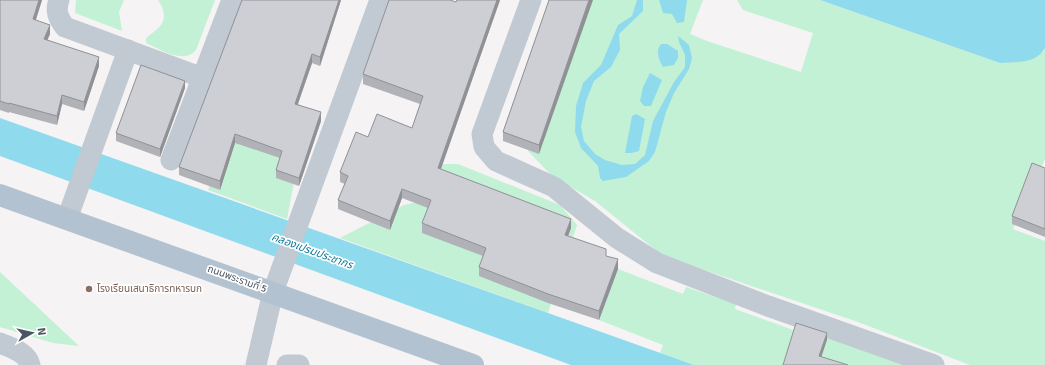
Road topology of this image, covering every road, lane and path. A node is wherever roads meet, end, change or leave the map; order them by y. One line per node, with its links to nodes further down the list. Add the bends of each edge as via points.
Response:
1 (59, 0): 5 (lane, via 58,18 65,27)
2 (232, 0): 6 (lane)
3 (380, 0): 10 (lane)
4 (531, 0): 17 (lane, via 482,134 484,147 496,161 554,187 617,238 657,262 768,306)
5 (128, 50): 6 (lane); 9 (lane)
6 (203, 78): 7 (lane)
7 (171, 160)
8 (0, 194): 9 (main road, ถนนพระรามที่ 5)
9 (68, 219): 10 (main road, ถนนพระรามที่ 5)
10 (273, 292): 13 (lane); 16 (main road, ถนนพระรามที่ 5)
11 (0, 343): 12 (lane, via 16,349 29,360)
12 (30, 365)
13 (256, 365)
14 (287, 365): 15 (lane)
15 (299, 365)
16 (473, 365)
17 (934, 365)

